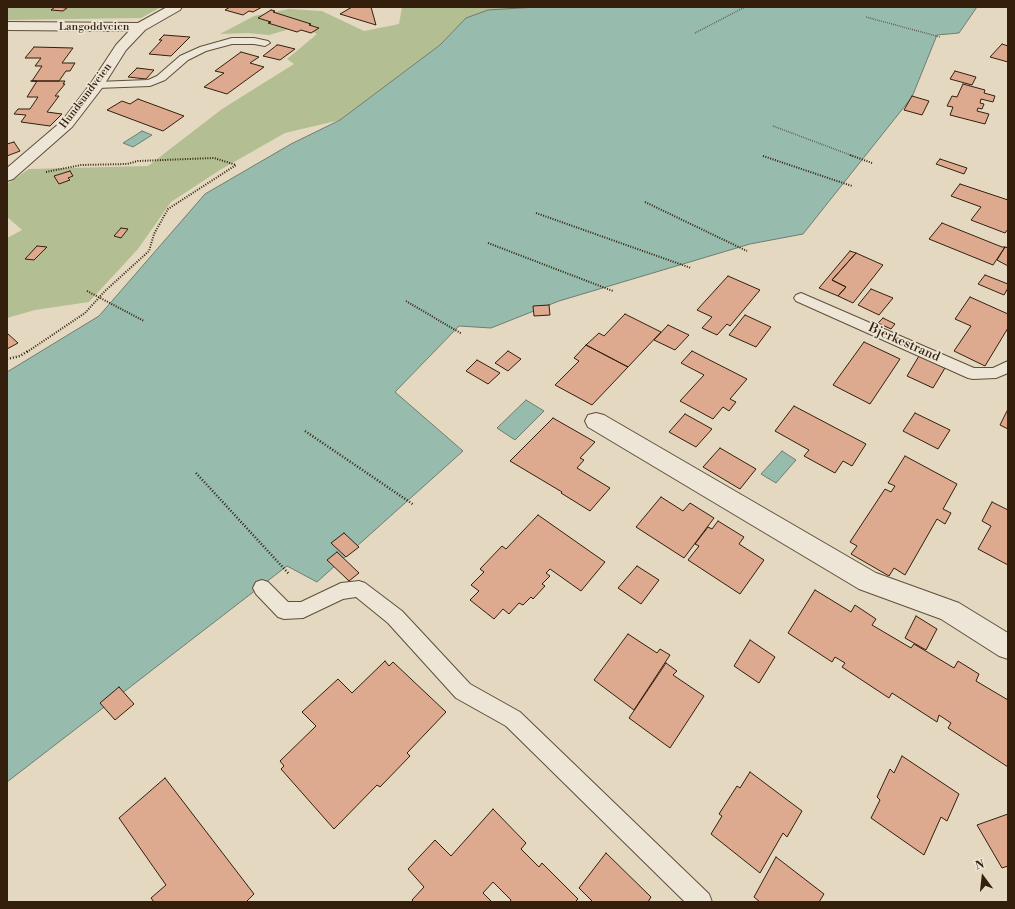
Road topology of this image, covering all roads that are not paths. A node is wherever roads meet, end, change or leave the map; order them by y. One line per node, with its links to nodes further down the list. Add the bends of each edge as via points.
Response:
1 (176, 7): 3 (street, Langoddveien)
2 (7, 26): 3 (street, Langoddveien)
3 (140, 27): 5 (street, Hundsundveien, via 121,48)
4 (265, 43): 5 (lane, via 254,40 232,41 203,49 184,58 150,84)
5 (97, 85): 6 (street, Hundsundveien, via 67,124)
6 (10, 173)
7 (801, 298): 8 (lane, Bjerkestrand, via 973,374 996,373)
8 (1008, 366)
9 (596, 421): 11 (street, via 868,582 950,611)
10 (262, 588): 12 (lane, via 284,611 303,610 342,591 359,589 395,617 462,691 513,719)
11 (1008, 647)
12 (701, 902)

